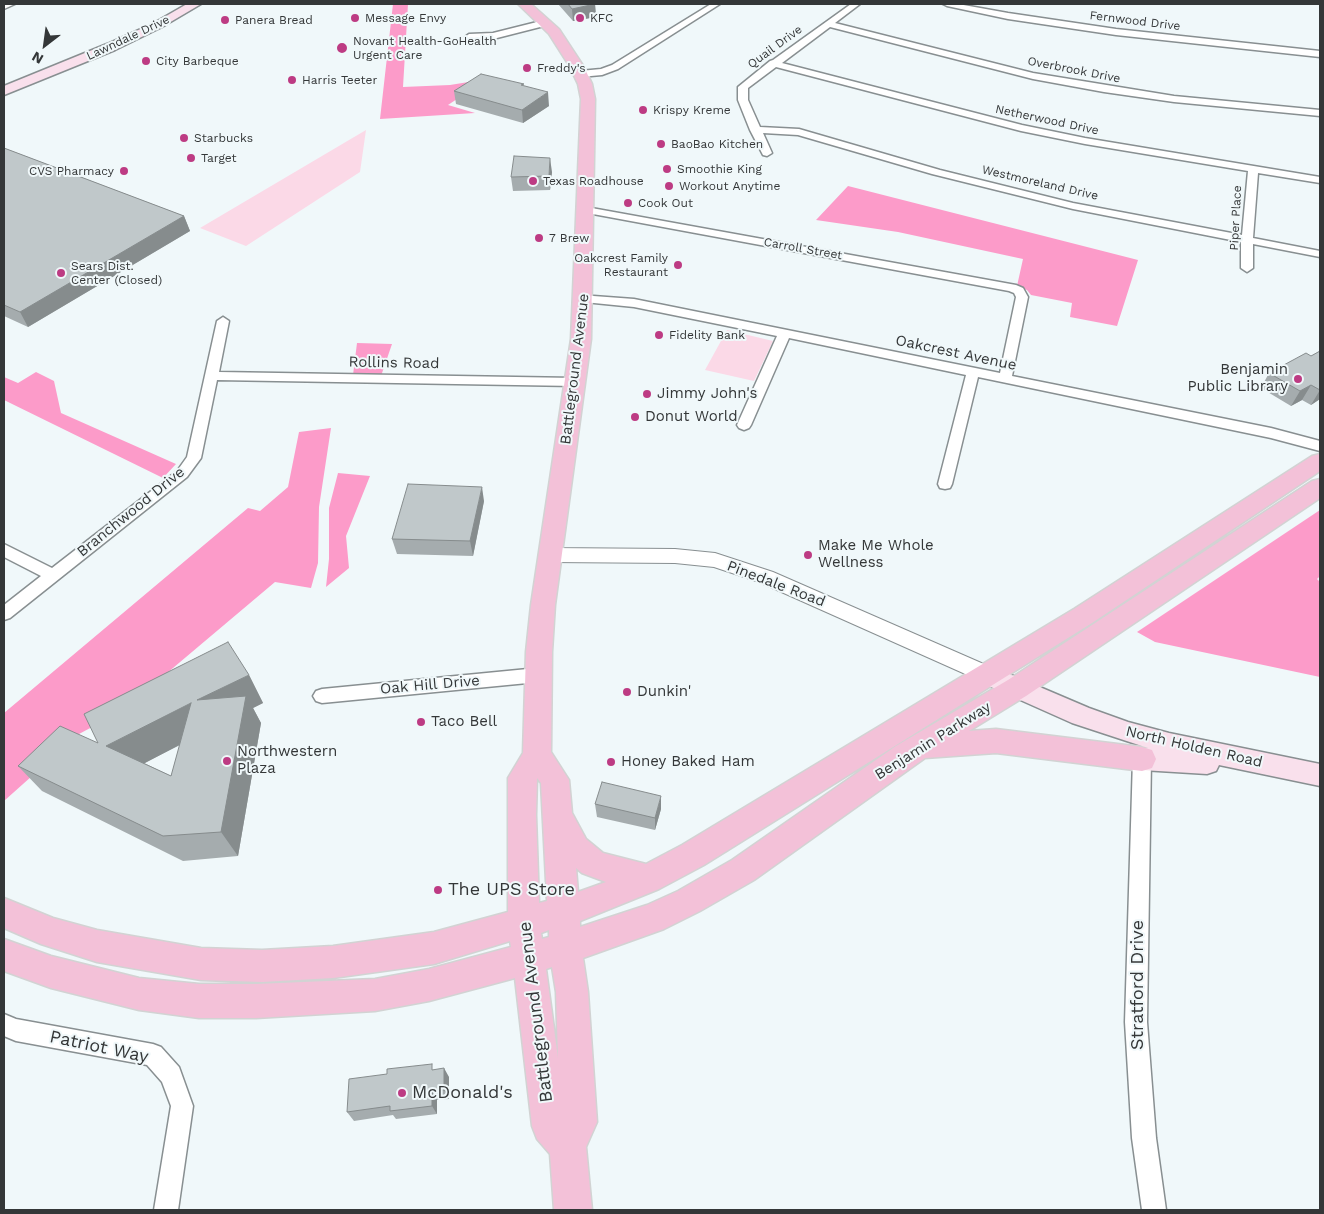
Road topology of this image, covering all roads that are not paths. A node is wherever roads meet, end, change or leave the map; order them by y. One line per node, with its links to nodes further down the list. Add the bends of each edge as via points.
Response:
1 (11, 4): 7 (street)
2 (195, 4): 14 (main road, Lawndale Drive, via 111,47)
3 (524, 4): 8 (main road, Battleground Avenue)
4 (716, 4): 13 (street, via 609,70)
5 (856, 4): 9 (street, Quail Drive)
6 (947, 4): 11 (street, Fernwood Drive, via 1116,32)
7 (4, 6)
8 (545, 23): 10 (street, via 493,36); 13 (main road, Battleground Avenue, via 564,46)
9 (827, 24): 12 (street, Quail Drive); 15 (street, Overbrook Drive, via 1033,76 1104,89)
10 (468, 37)
11 (1320, 54)
12 (773, 63): 16 (street, Quail Drive, via 743,87 743,100); 18 (street, Netherwood Drive, via 1021,128)
13 (583, 81): 20 (main road, Battleground Avenue, via 588,99 589,132)
14 (4, 91)
15 (1320, 113)
16 (755, 130): 17 (street, Quail Drive); 21 (street, Westmoreland Drive, via 810,135 936,172 1073,206)
17 (767, 153)
18 (1253, 170): 19 (street, Netherwood Drive); 21 (street, Piper Place)
19 (1320, 180)
20 (586, 210): 24 (main road, Battleground Avenue); 29 (street, Carroll Street, via 1019,291 1022,297)
21 (1247, 240): 22 (street, Westmoreland Drive); 23 (street, Piper Place)
22 (1320, 254)
23 (1247, 268)
24 (584, 298): 26 (street, Oakcrest Avenue, via 634,303); 30 (main road, Battleground Avenue)
25 (223, 321): 28 (street, Branchwood Drive)
26 (784, 335): 27 (street, Oakcrest Avenue); 31 (street)
27 (973, 373): 29 (street, Oakcrest Avenue); 34 (street)
28 (213, 376): 30 (street, Rollins Road); 38 (street, Branchwood Drive, via 194,458 182,474)
29 (1005, 380): 32 (street, Oakcrest Avenue)
30 (575, 382): 37 (main road, Battleground Avenue)
31 (744, 425)
32 (1320, 446)
33 (1320, 461): 41 (main road, Benjamin Parkway)
34 (945, 484)
35 (1320, 487): 42 (main road, Benjamin Parkway)
36 (4, 550): 38 (street)
37 (550, 554): 40 (main road, Battleground Avenue); 41 (street, Pinedale Road, via 675,556 715,560 766,576)
38 (53, 575): 39 (street, Branchwood Drive)
39 (4, 614)
40 (538, 675): 43 (street, Oak Hill Drive); 45 (main road, Battleground Avenue)
41 (988, 675): 42 (main road, North Holden Road); 50 (main road, Benjamin Parkway, via 693,855)
42 (1017, 688): 44 (main road, Benjamin Parkway); 46 (main road, North Holden Road, via 1128,732)
43 (322, 696)
44 (921, 747): 47 (main road, via 996,741); 54 (main road, Benjamin Parkway, via 743,870 689,901 653,918)
45 (537, 755): 49 (main road, Battleground Avenue, via 555,780); 53 (main road, Battleground Avenue, via 522,778)
46 (1235, 758): 47 (main road, via 1205,764); 48 (main road, North Holden Road)
47 (1142, 759): 61 (street, Stratford Drive, via 1136,1022 1144,1138)
48 (1320, 774)
49 (558, 817): 50 (main road, via 575,848 593,863); 51 (main road, Battleground Avenue)
50 (648, 879): 51 (main road, Benjamin Parkway)
51 (564, 911): 53 (main road, Benjamin Parkway); 54 (main road, Battleground Avenue)
52 (4, 913): 53 (main road, Benjamin Parkway, via 52,933 97,946 201,964 262,966 333,962 434,948)
53 (524, 923): 56 (main road, Battleground Avenue)
54 (566, 948): 56 (main road, Benjamin Parkway); 58 (main road, Battleground Avenue, via 572,992 579,1122)
55 (4, 955): 56 (main road, Benjamin Parkway, via 51,972 138,994 256,1002 375,995 429,985)
56 (528, 958): 58 (main road, Battleground Avenue, via 550,1126)
57 (4, 1025): 59 (street, Patriot Way, via 16,1030 152,1055 170,1075 182,1106)
58 (568, 1147): 60 (main road, Battleground Avenue)
59 (166, 1210)
60 (572, 1210)
61 (1154, 1210)

